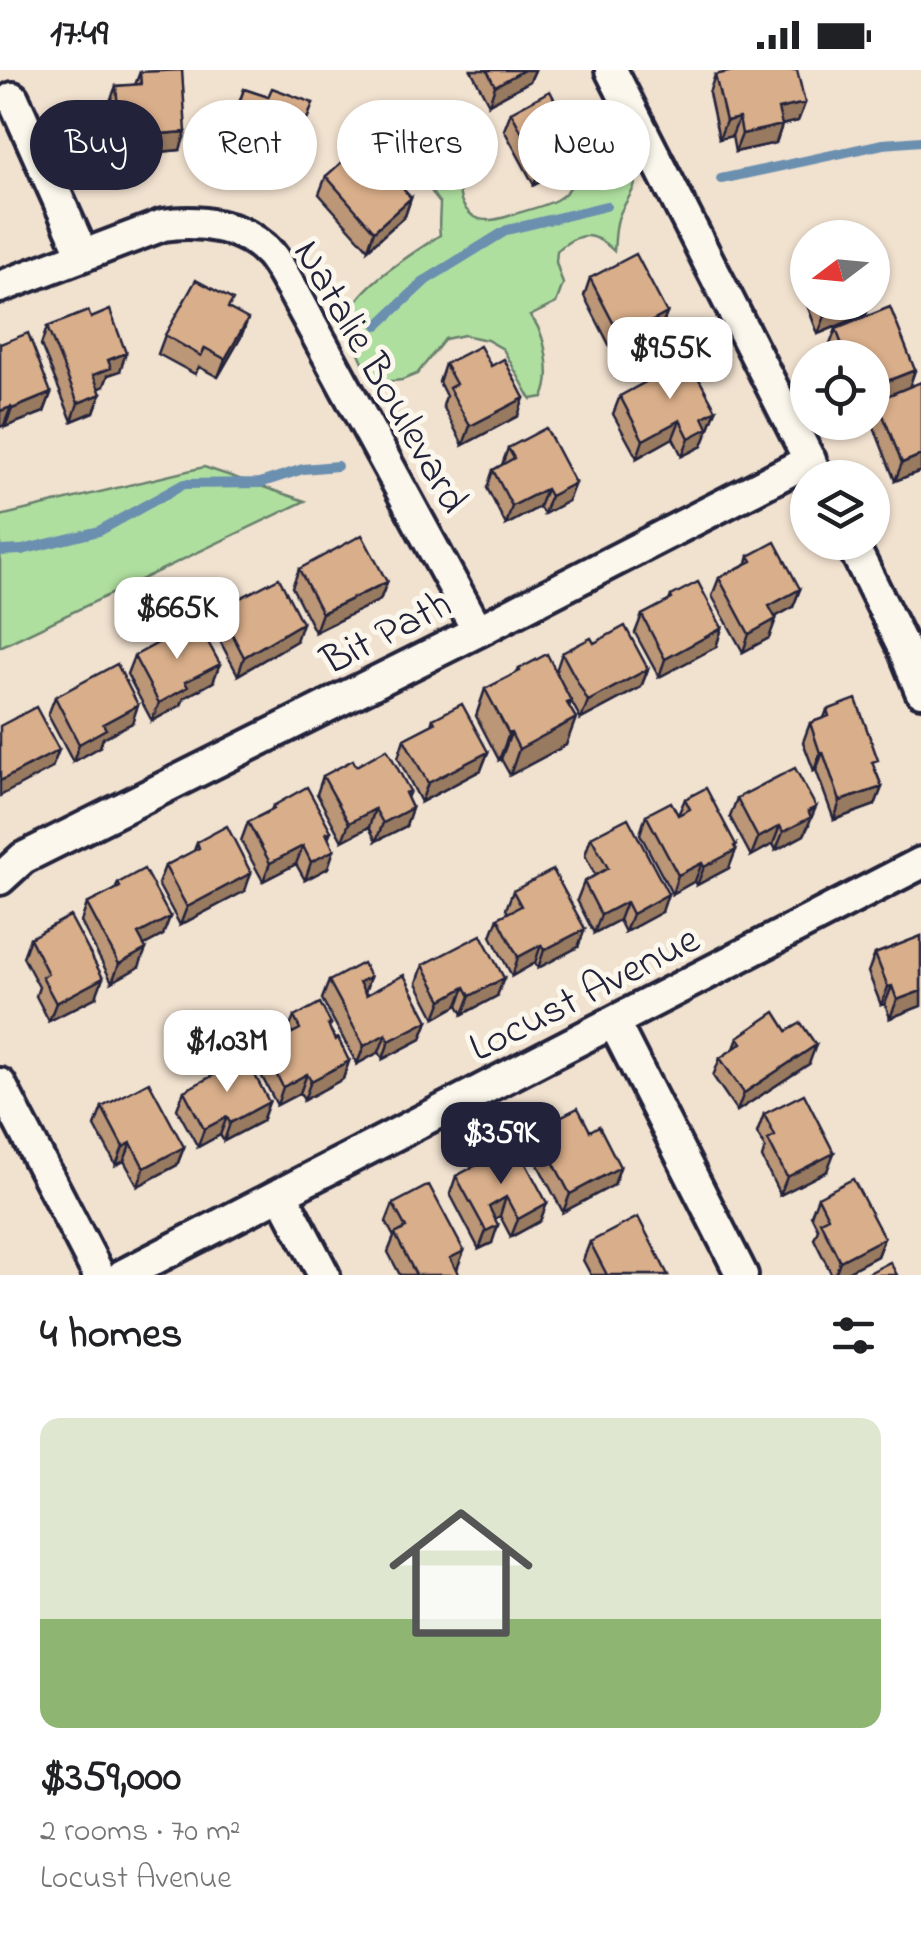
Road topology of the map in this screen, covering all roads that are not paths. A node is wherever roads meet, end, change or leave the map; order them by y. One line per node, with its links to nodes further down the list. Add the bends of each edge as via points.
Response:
1 (611, 70): 5 (street)
2 (13, 98): 3 (street)
3 (82, 255): 4 (street, Natalie Boulevard); 8 (street, Natalie Boulevard, via 193,222 226,229 269,253)
4 (0, 287)
5 (809, 460)
6 (790, 481): 8 (street, Bit Path)
7 (862, 560): 9 (street)
8 (478, 632): 12 (street, Bit Path, via 23,858)
9 (912, 644): 10 (street)
10 (921, 691)
11 (921, 863): 13 (street, Locust Avenue)
12 (0, 880)
13 (614, 1023): 15 (street, Locust Avenue); 19 (street)
14 (0, 1084): 16 (street)
15 (282, 1195): 17 (street, Locust Avenue); 18 (street)
16 (99, 1275)
17 (123, 1275)
18 (324, 1275)
19 (742, 1275)

